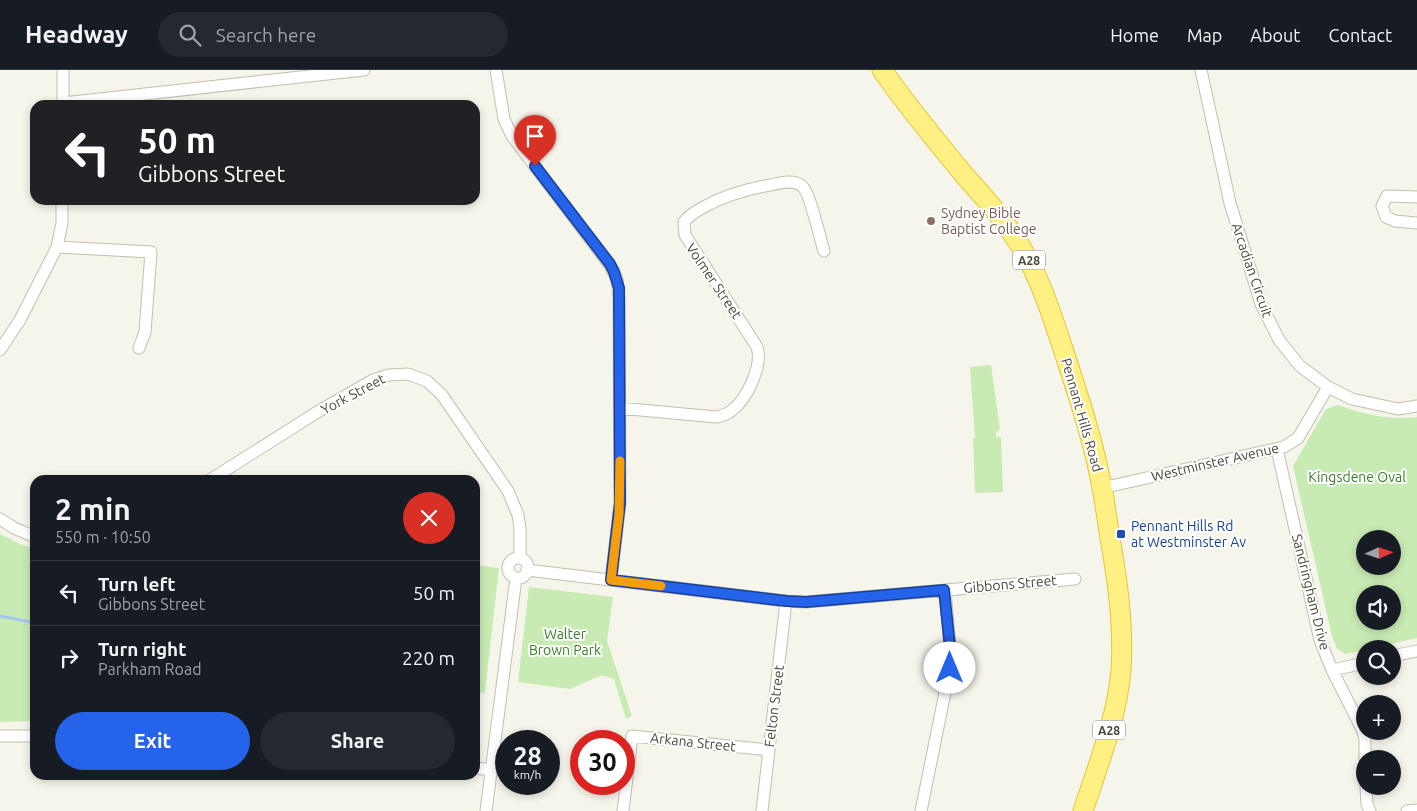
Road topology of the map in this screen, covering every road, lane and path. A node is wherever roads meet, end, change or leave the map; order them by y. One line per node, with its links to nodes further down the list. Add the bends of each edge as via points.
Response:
1 (63, 70): 6 (street)
2 (364, 70): 7 (street)
3 (496, 70): 17 (street, via 504,119 512,136 610,264 617,279)
4 (882, 70): 20 (highway, Pennant Hills Road / A28, via 998,214 1031,264 1076,389)
5 (1201, 70): 15 (street, Arcadian Circuit, via 1230,203 1261,304 1279,340 1300,366)
6 (62, 100)
7 (98, 100)
8 (1417, 197): 10 (street, via 1387,196 1382,206 1386,217)
9 (62, 205): 11 (street)
10 (1417, 223)
11 (57, 247): 13 (street, via 151,252 145,332); 14 (street, via 24,312)
12 (824, 251): 17 (street, Volmer Street, via 806,190 797,183 739,192 691,215 684,222 685,235 757,347 760,354 757,369 737,406 724,415 716,417)
13 (139, 348)
14 (0, 350)
15 (1328, 387): 16 (street, Arcadian Circuit, via 1352,398 1398,408); 18 (street, Westminster Avenue, via 1298,438)
16 (1417, 406)
17 (619, 408): 27 (street, via 620,503)
18 (1277, 449): 20 (street, Westminster Avenue); 33 (street, Sandringham Drive, via 1320,640)
19 (218, 475): 23 (street, York Street, via 373,380 389,374 408,374 427,381 442,395 508,491 518,515)
20 (1102, 488): 46 (highway, Pennant Hills Road / A28, via 1119,592 1122,646 1118,693 1111,725)
21 (0, 519): 22 (street)
22 (30, 535)
23 (520, 558): 24 (street); 25 (street, via 511,560 508,566 508,572)
24 (528, 570): 25 (street); 27 (street, Gibbons Street)
25 (516, 578): 39 (street)
26 (1075, 578): 28 (street, Gibbons Street)
27 (611, 580): 29 (street, Gibbons Street)
28 (944, 590): 29 (street, Gibbons Street); 45 (street, via 950,668)
29 (786, 601): 36 (street, Felton Street)
30 (1417, 651): 31 (street)
31 (1401, 654)
32 (1356, 664): 33 (street)
33 (1332, 670): 37 (street, Sandringham Drive, via 1362,729)
34 (0, 736): 35 (street)
35 (30, 736)
36 (769, 750): 43 (street, Arkana Street, via 632,736); 44 (street, Felton Street)
37 (1365, 750)
38 (480, 769): 39 (street)
39 (490, 770): 42 (street)
40 (1366, 795): 47 (street)
41 (1417, 810): 48 (street)
42 (486, 811)
43 (623, 811)
44 (762, 811)
45 (921, 811)
46 (1083, 811)
47 (1370, 811)
48 (1408, 811)

